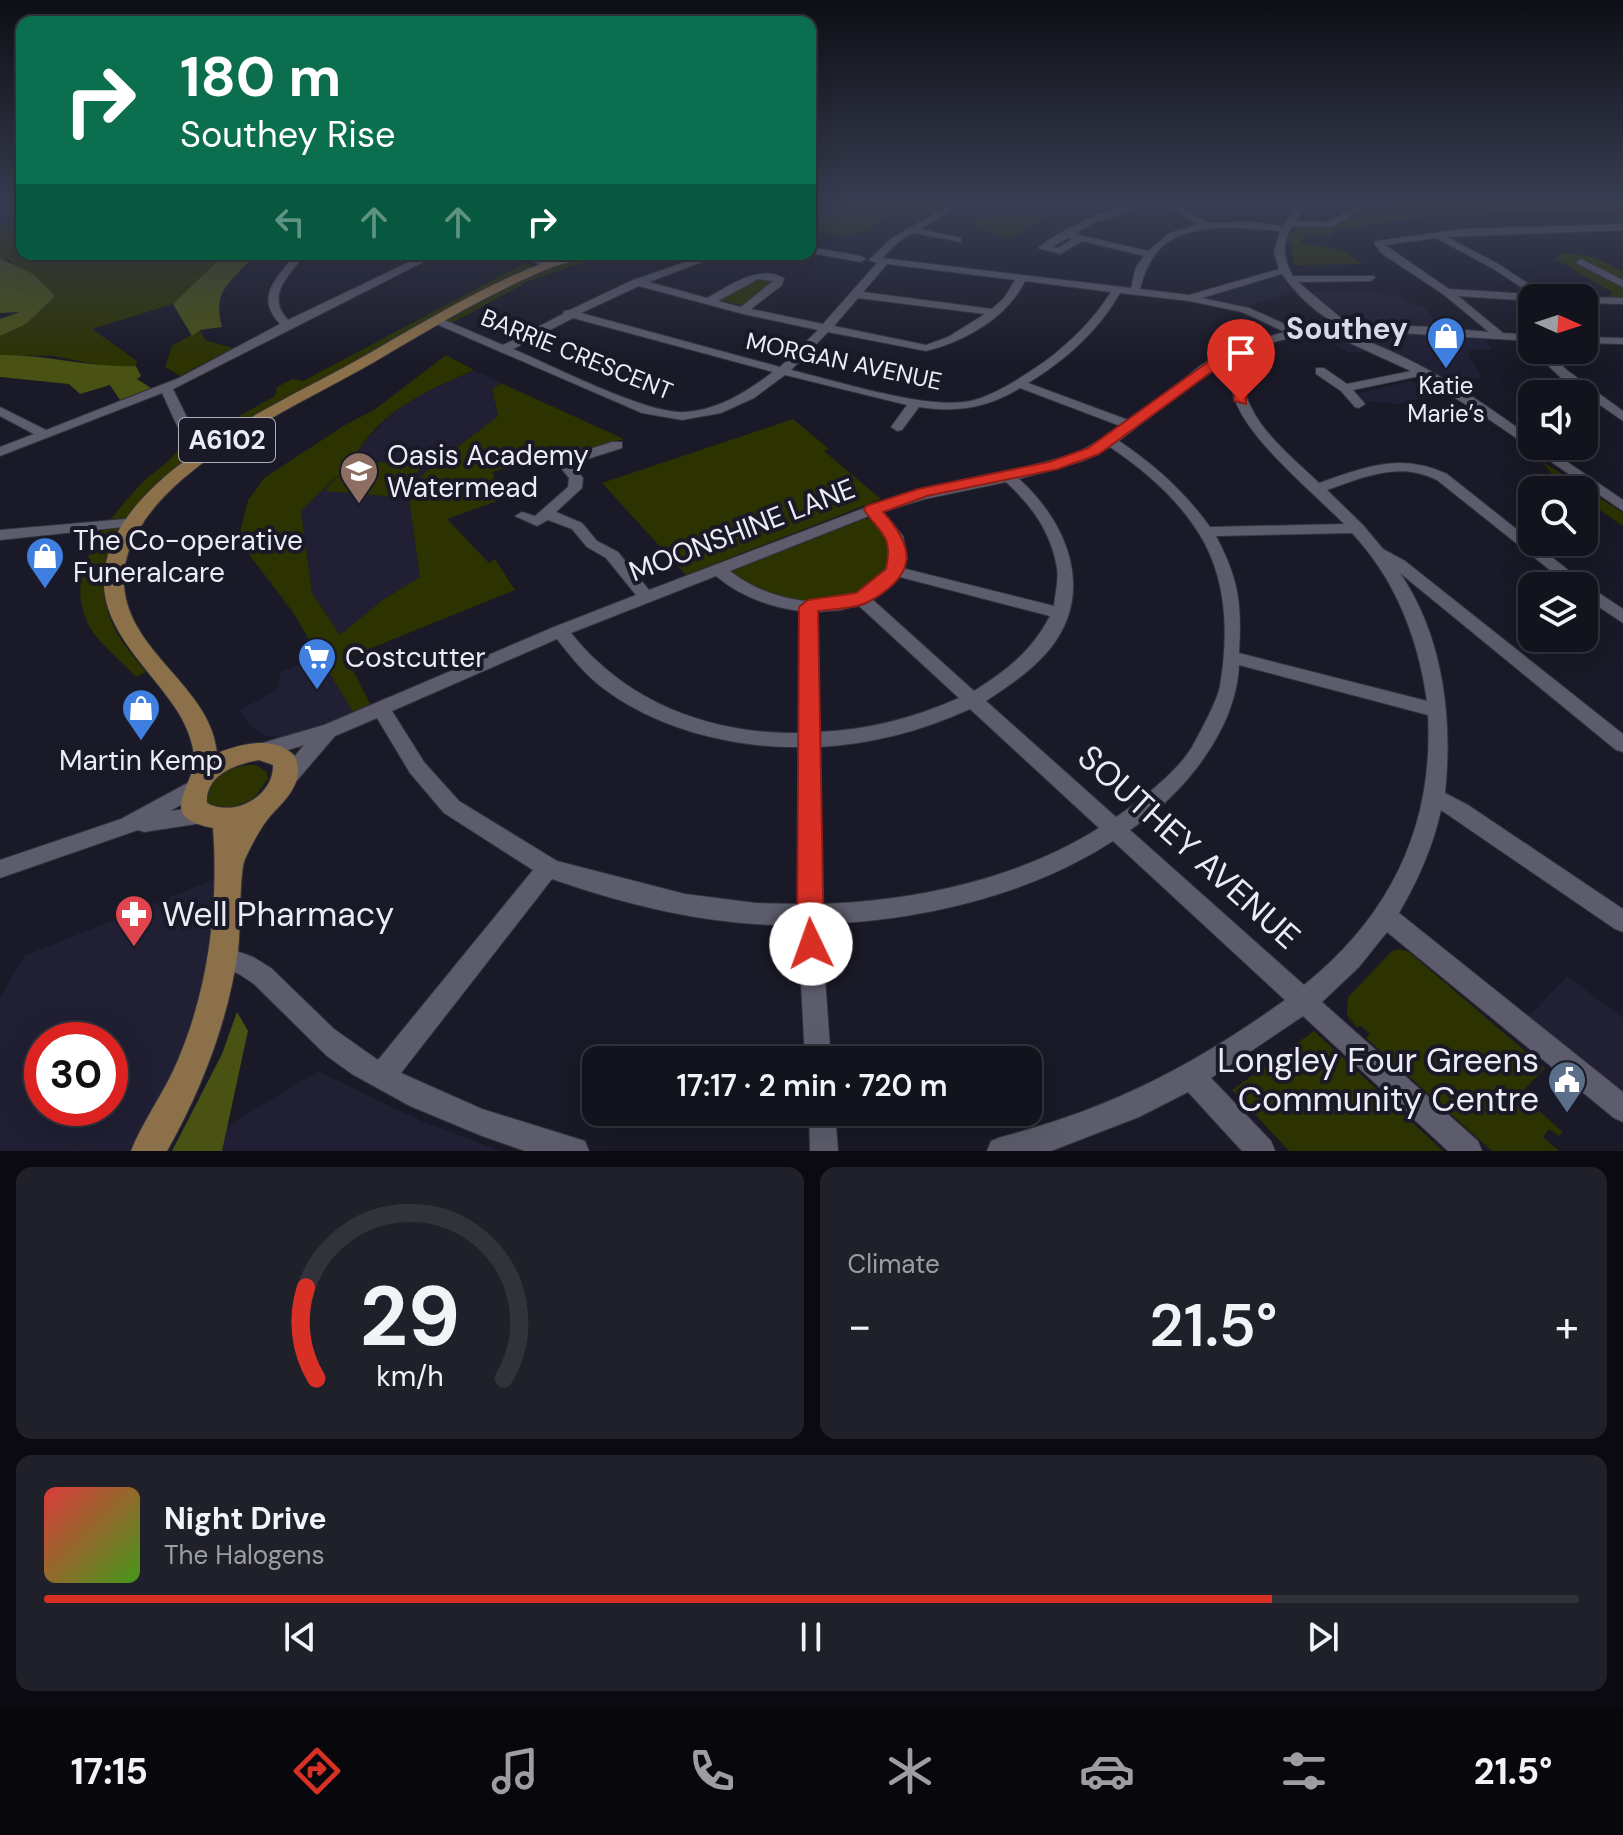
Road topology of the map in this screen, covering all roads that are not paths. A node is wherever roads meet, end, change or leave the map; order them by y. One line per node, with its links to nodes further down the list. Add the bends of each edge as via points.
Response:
1 (848, 257): 7 (street)
2 (884, 257): 13 (street, BARRIE CRESCENT)
3 (1147, 257): 26 (street)
4 (1281, 257): 18 (street)
5 (1395, 257): 27 (street)
6 (1478, 257): 23 (street)
7 (861, 259)
8 (296, 260): 41 (street, via 273,291 274,311)
9 (421, 260): 41 (street)
10 (537, 260): 15 (street)
11 (561, 260): 15 (main road, A6102)
12 (701, 260): 22 (street)
13 (879, 262): 19 (street); 28 (street, BARRIE CRESCENT)
14 (1581, 262): 24 (street)
15 (547, 264): 38 (main road, A6102)
16 (1335, 265): 21 (street)
17 (1323, 269): 21 (street)
18 (1288, 274): 21 (street); 30 (street); 34 (street)
19 (1022, 277): 25 (street); 36 (street)
20 (1370, 278): 21 (street)
21 (1341, 281)
22 (637, 282): 33 (street); 37 (street)
23 (1522, 284)
24 (1623, 284)
25 (1118, 288): 26 (street); 58 (street, MORGAN AVENUE, via 1103,315 1081,338)
26 (1135, 290): 30 (street)
27 (1447, 292): 29 (street); 47 (street)
28 (854, 294): 36 (street); 42 (street, BARRIE CRESCENT)
29 (1518, 296)
30 (1189, 298): 44 (street, via 1245,310)
31 (1598, 300): 32 (street)
32 (1623, 301)
33 (708, 302): 35 (street); 35 (street, via 756,276 779,278)
34 (1320, 308): 39 (street); 40 (street)
35 (743, 311): 42 (street)
36 (992, 312): 42 (street, via 945,344 926,348)
37 (568, 313): 52 (street); 56 (street, MORGAN AVENUE)
38 (438, 321): 52 (street, BARRIE CRESCENT); 72 (main road, A6102)
39 (1341, 321): 40 (street, MOONSHINE LANE); 43 (street); 45 (street)
40 (1320, 324): 44 (street, MOONSHINE LANE); 46 (street, via 1322,330)
41 (287, 325): 59 (street)
42 (823, 329): 56 (street, BARRIE CRESCENT)
43 (1383, 329): 45 (street); 47 (street)
44 (1297, 332): 46 (street, MOONSHINE LANE); 53 (street, MOONSHINE LANE)
45 (1361, 333): 46 (street); 51 (street)
46 (1341, 336): 51 (street)
47 (1500, 336): 48 (street)
48 (1518, 338)
49 (1598, 340): 50 (street)
50 (1623, 341)
51 (1371, 346): 57 (street)
52 (504, 349): 56 (street, BARRIE CRESCENT, via 669,416 714,410)
53 (1234, 349): 65 (street, MOONSHINE LANE); 75 (street, via 1239,357 1238,390 1248,413)
54 (1553, 364): 64 (street)
55 (1320, 371): 60 (street)
56 (784, 372): 61 (street, MORGAN AVENUE)
57 (1418, 373): 60 (street); 68 (street)
58 (1017, 383): 61 (street, MORGAN AVENUE, via 970,405); 65 (street)
59 (166, 388): 67 (street); 72 (street, via 192,440)
60 (1345, 388): 62 (street)
61 (916, 402): 66 (street)
62 (1359, 404)
63 (0, 411): 67 (street)
64 (1623, 417)
65 (1131, 425): 69 (street, MOONSHINE LANE)
66 (897, 427)
67 (44, 434): 71 (street)
68 (1518, 435)
69 (1110, 441): 74 (street, MOONSHINE LANE, via 1077,458); 82 (street, via 1168,485)
70 (617, 445): 78 (street, via 563,462 577,483)
71 (0, 452)
72 (210, 452): 80 (main road, A6102, via 174,478)
73 (1556, 460): 76 (street)
74 (1007, 475): 77 (street, MOONSHINE LANE, via 923,492); 94 (street, via 1050,522 1061,546 1065,570)
75 (1320, 488): 81 (street); 87 (street, via 1377,468 1402,463 1422,467 1442,477)
76 (1623, 507)
77 (872, 510): 85 (street, MOONSHINE LANE); 86 (street, via 895,536)
78 (547, 514): 79 (street, via 537,522); 88 (street, via 577,526 592,544 612,555)
79 (522, 516)
80 (137, 522): 83 (street); 102 (main road, A6102, via 117,565 117,603 124,624)
81 (1358, 528): 82 (street); 84 (street)
82 (1207, 532): 97 (street, via 1232,597)
83 (0, 535)
84 (1377, 552): 91 (street); 92 (street)
85 (717, 569): 88 (street, MOONSHINE LANE); 93 (street, via 761,600)
86 (895, 571): 89 (street); 94 (street)
87 (1562, 572)
88 (646, 597): 96 (street, MOONSHINE LANE)
89 (861, 598): 93 (street); 98 (street, SOUTHEY AVENUE)
90 (1598, 599): 95 (street)
91 (1443, 601): 92 (street); 104 (street)
92 (1408, 602): 100 (street, via 1435,676)
93 (808, 607): 103 (street)
94 (1059, 613): 98 (street, via 1053,630 1022,669)
95 (1623, 617)
96 (560, 631): 99 (street, MOONSHINE LANE); 103 (street, via 589,668 666,714 732,734)
97 (1235, 658): 100 (street); 112 (street, via 1222,712 1202,749 1178,781)
98 (976, 701): 103 (street, via 890,731); 112 (street, SOUTHEY AVENUE)
99 (381, 709): 101 (street, MOONSHINE LANE); 114 (street, via 410,757 462,815)
100 (1439, 711): 108 (street)
101 (329, 731): 105 (street, MOONSHINE LANE); 106 (street, MOONSHINE LANE)
102 (202, 732): 105 (main road); 107 (main road, via 207,755)
103 (809, 740): 116 (street)
104 (1623, 745)
105 (254, 751): 106 (main road, via 270,752 285,762); 107 (main road, via 222,761)
106 (286, 779): 109 (main road)
107 (200, 780): 110 (main road, via 194,808); 111 (street)
108 (1435, 797): 117 (street, via 1412,868); 118 (street)
109 (264, 805): 110 (main road); 113 (main road)
110 (214, 818): 111 (street); 113 (main road)
111 (128, 825): 115 (street)
112 (1116, 830): 116 (street, via 1047,867 981,888 896,909); 120 (street, SOUTHEY AVENUE)
113 (231, 858): 119 (main road)
114 (548, 867): 116 (street, via 681,905); 122 (street)
115 (0, 869)
116 (809, 915): 121 (street)
117 (1385, 916): 120 (street, via 1352,958); 124 (street)
118 (1623, 922)
119 (223, 957): 122 (street, via 251,968 336,1047); 126 (main road, via 179,1099)
120 (1305, 1001): 123 (street); 131 (street, SOUTHEY AVENUE)
121 (817, 1046)
122 (383, 1075): 127 (street, via 447,1109)
123 (1192, 1077): 129 (street, via 1120,1115); 130 (street)
124 (1623, 1109)
125 (823, 1126): 128 (street)
126 (148, 1151)
127 (575, 1151)
128 (824, 1151)
129 (1001, 1151)
130 (1261, 1151)
131 (1468, 1151)

